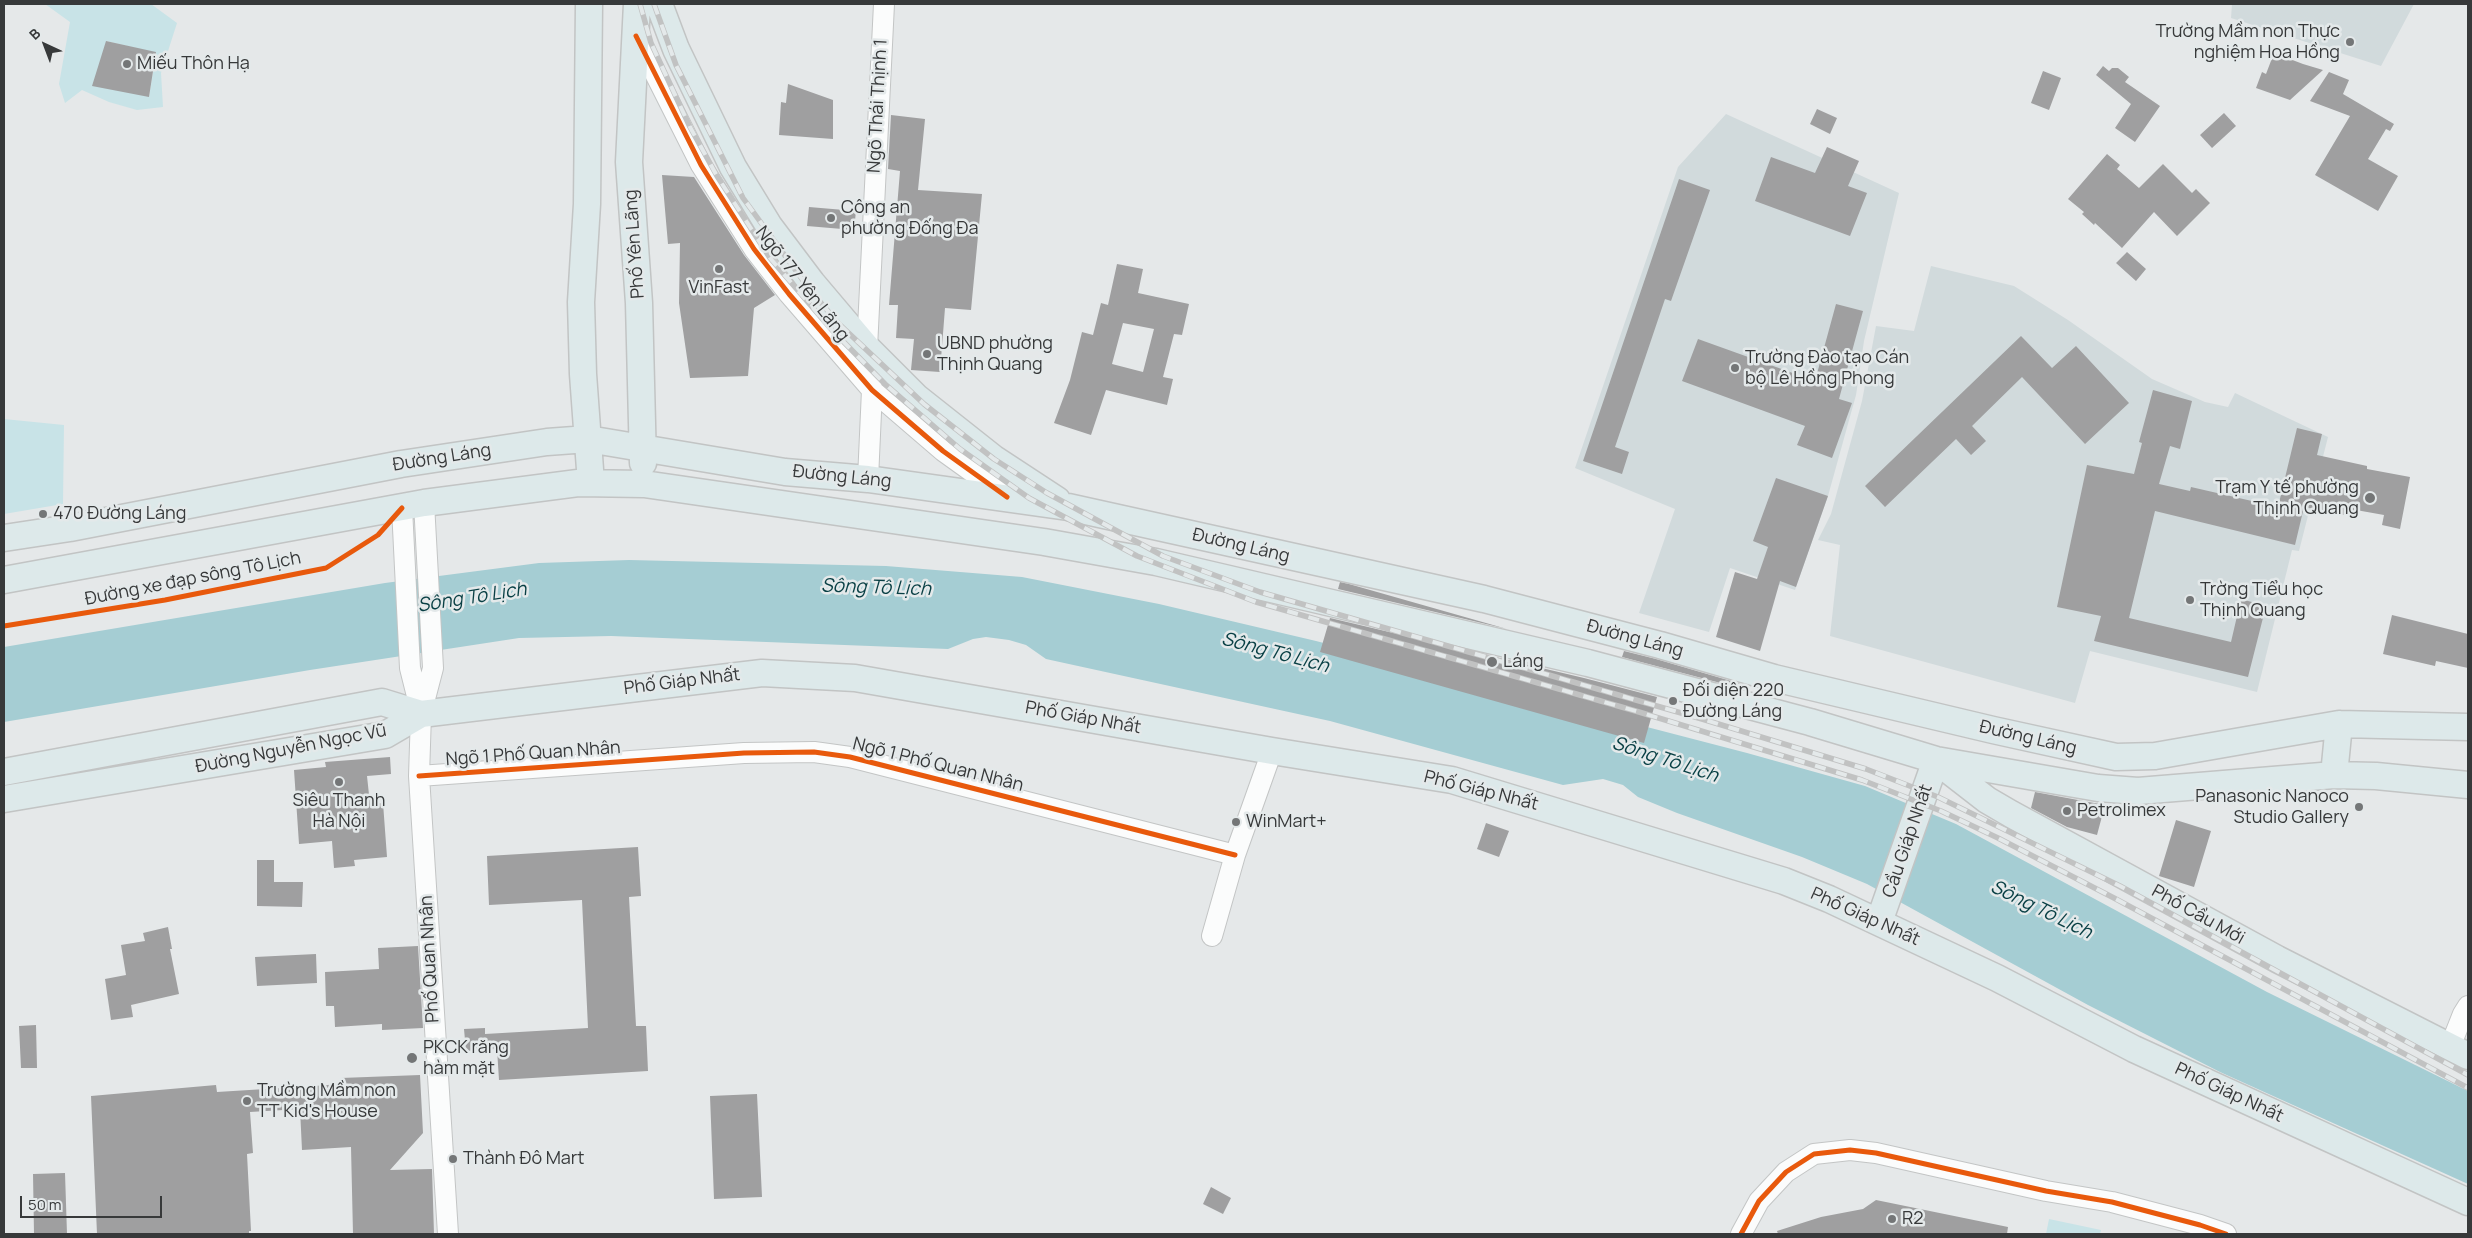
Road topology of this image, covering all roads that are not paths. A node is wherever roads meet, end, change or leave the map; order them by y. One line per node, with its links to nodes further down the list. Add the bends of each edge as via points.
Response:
1 (589, 4): 8 (main road, via 587,204 581,302)
2 (637, 4): 5 (main road, Phố Yên Lãng)
3 (659, 4): 6 (main road, via 676,48 733,167 764,218 812,283)
4 (884, 4): 6 (street, Ngõ Thái Thịnh 1)
5 (636, 36): 7 (street, Ngõ 177 Yên Lãng, via 701,165 726,207 789,294); 9 (main road, Phố Yên Lãng, via 629,162 639,303)
6 (868, 348): 7 (street, Ngõ Thái Thịnh 1); 14 (main road, via 916,396 993,458)
7 (872, 390): 10 (street, Ngõ Thái Thịnh 1); 13 (street, Ngõ 177 Yên Lãng, via 943,451)
8 (588, 439): 9 (main road, Đường Láng); 11 (main road); 15 (main road, Đường Láng, via 401,464)
9 (643, 447): 10 (main road, Đường Láng, via 785,472); 12 (main road, Phố Yên Lãng)
10 (868, 479): 13 (main road, Đường Láng)
11 (591, 483): 12 (main road, Đường Láng); 16 (main road, Đường Láng)
12 (644, 484): 21 (main road, Đường Láng, via 1044,542 1156,562)
13 (1008, 497): 14 (main road, Đường Láng)
14 (1068, 507): 20 (main road, Đường Láng, via 1484,599)
15 (160, 511): 17 (main road, Đường Láng); 18 (main road)
16 (410, 514): 18 (main road, Đường Láng); 22 (street, Phố Quan Nhân, via 410,668); 22 (street, Phố Quan Nhân, via 426,530 433,668)
17 (4, 538)
18 (166, 550): 19 (main road, Đường Láng)
19 (4, 580)
20 (1598, 629): 21 (main road); 23 (main road, Đường Láng, via 1774,678 2116,757 2155,756)
21 (1588, 663): 26 (main road, Đường Láng, via 1810,722)
22 (421, 714): 25 (main road, Phố Giáp Nhất, via 762,672 816,674 855,678); 27 (main road, Đường Nguyễn Ngọc Vũ, via 382,702); 29 (street, Phố Quan Nhân); 31 (main road, Đường Nguyễn Ngọc Vũ, via 385,735)
23 (2339, 724): 24 (main road, Đường Láng); 28 (main road)
24 (2468, 727)
25 (1272, 751): 32 (street); 33 (main road, Phố Giáp Nhất, via 1452,780 1784,881 1829,899)
26 (1936, 760): 28 (main road, Đường Láng, via 2138,792); 33 (main road, Cầu Giáp Nhất); 36 (main road, Phố Cầu Mới, via 1987,800 2011,814 2277,959)
27 (4, 772)
28 (2334, 775): 30 (main road, Đường Láng)
29 (419, 776): 32 (street, Ngõ 1 Phố Quan Nhân, via 744,752 814,752 850,756); 38 (street, Phố Quan Nhân)
30 (2468, 785)
31 (4, 799)
32 (1235, 855): 34 (street)
33 (1883, 911): 37 (main road, Phố Giáp Nhất, via 1997,978 2134,1049)
34 (1212, 936)
35 (2468, 1006): 36 (street, via 2463,1014)
36 (2459, 1051)
37 (2468, 1202)
38 (448, 1234)
39 (1741, 1234): 40 (street, via 1759,1201 1786,1172 1814,1154 1850,1150 1876,1152 2046,1191 2112,1202)
40 (2226, 1234)

